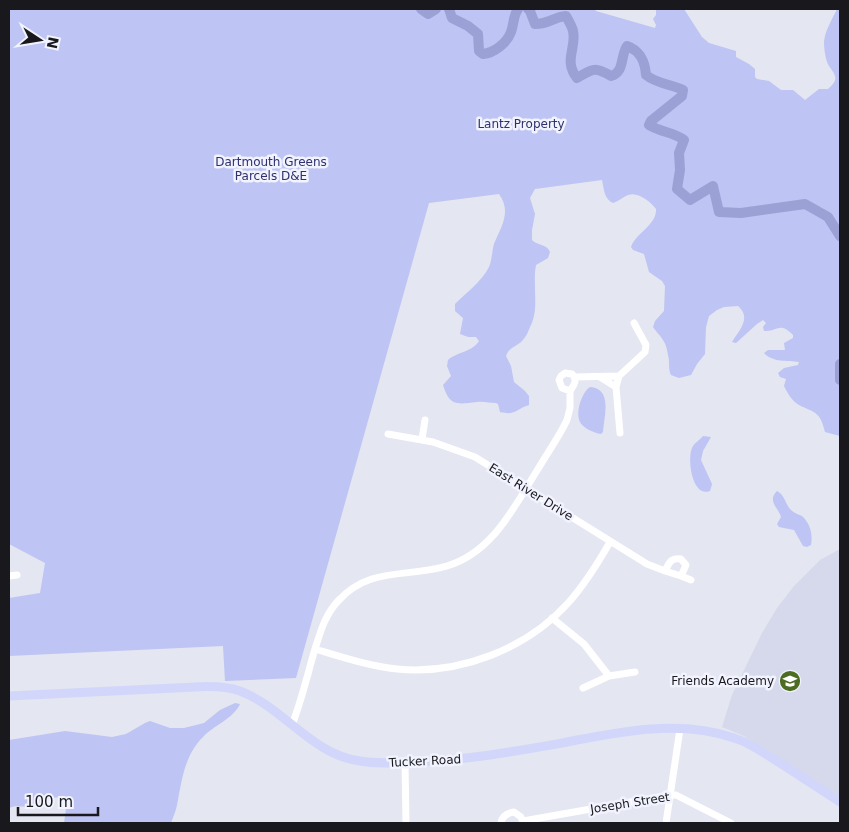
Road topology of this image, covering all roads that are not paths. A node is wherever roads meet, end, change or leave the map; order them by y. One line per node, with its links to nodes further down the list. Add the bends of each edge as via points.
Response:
1 (634, 323): 2 (street, via 646,345 645,352)
2 (619, 376): 4 (street); 5 (street)
3 (574, 377): 4 (street); 6 (street, via 575,384); 6 (street, via 566,373 559,379 562,388)
4 (600, 377): 5 (street)
5 (616, 387): 8 (street)
6 (570, 391): 11 (street, via 568,420)
7 (426, 420): 10 (street)
8 (620, 433)
9 (388, 434): 10 (street, East River Drive)
10 (422, 439): 11 (street, East River Drive, via 475,457)
11 (526, 489): 12 (street, East River Drive); 19 (street, via 492,538 471,555 439,568 375,577 349,590 326,619)
12 (610, 542): 13 (street, East River Drive); 18 (street, via 580,588)
13 (665, 571): 16 (street, East River Drive); 16 (street, via 671,560 680,558 686,565)
14 (17, 575): 15 (street)
15 (9, 576)
16 (681, 576): 17 (street, East River Drive)
17 (691, 580)
18 (552, 618): 19 (street, via 505,649 475,660 437,668 387,667); 21 (street, via 584,644)
19 (316, 649): 24 (street)
20 (635, 672): 21 (street)
21 (609, 676): 22 (street)
22 (582, 688)
23 (9, 696): 24 (main road, Tucker Road, via 217,686 247,694)
24 (292, 725): 26 (main road, Tucker Road, via 345,758)
25 (680, 729): 26 (main road, Tucker Road, via 624,731 470,758); 27 (street); 28 (main road, Tucker Road, via 710,732 746,743)
26 (405, 762): 30 (street)
27 (670, 795): 29 (street, Joseph Street); 32 (street); 33 (street, Joseph Street)
28 (840, 802)
29 (523, 822): 31 (street, Joseph Street, via 518,814 510,812)
30 (406, 823)
31 (501, 823)
32 (666, 823)
33 (732, 823)

